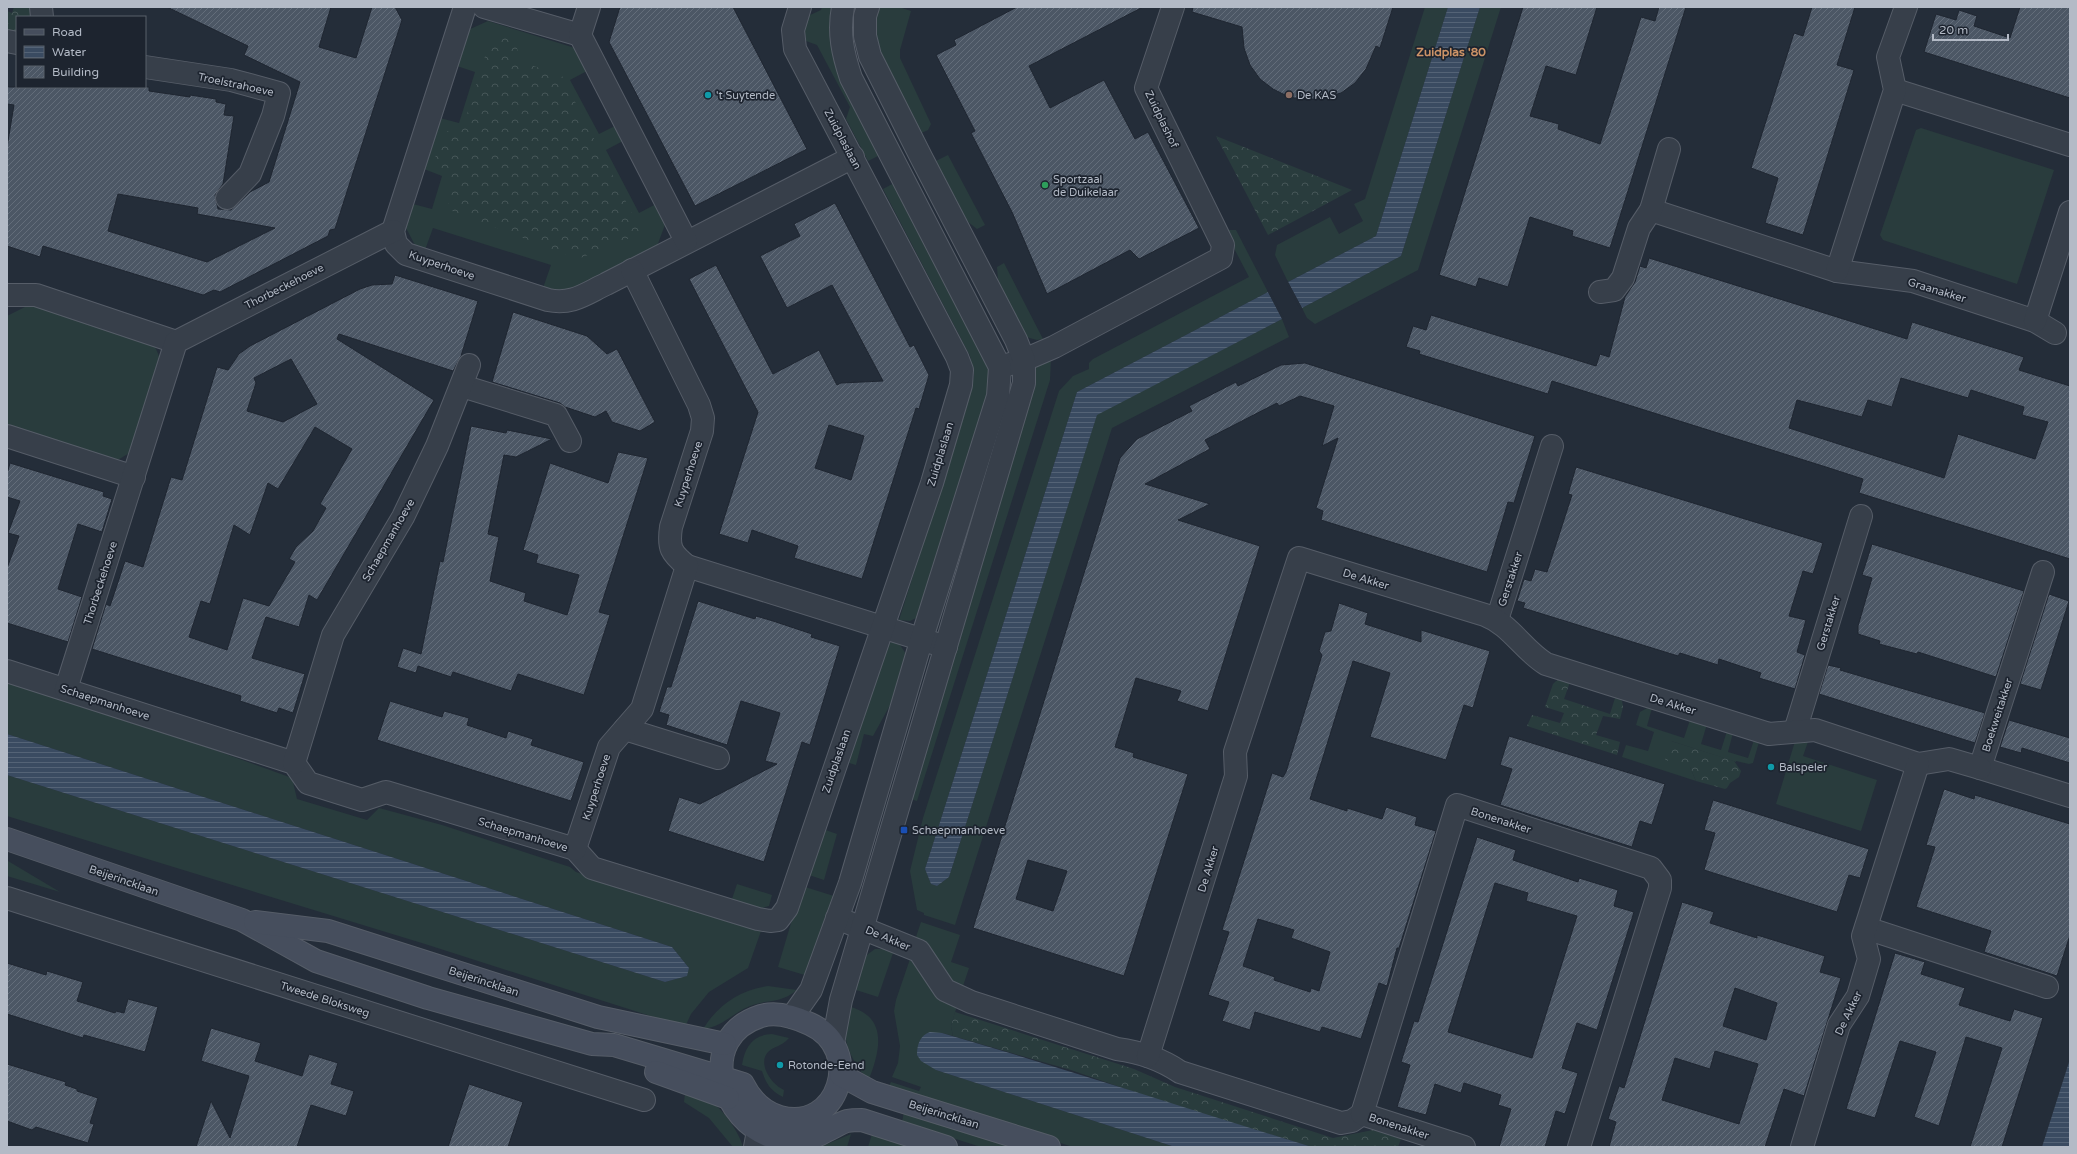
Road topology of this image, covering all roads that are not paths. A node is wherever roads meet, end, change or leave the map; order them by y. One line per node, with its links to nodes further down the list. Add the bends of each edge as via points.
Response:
1 (465, 7): 18 (street)
2 (484, 7): 9 (street)
3 (589, 7): 9 (street)
4 (800, 7): 14 (street, Zuidplaslaan, via 792,30 794,48)
5 (843, 7): 29 (street, via 840,38 851,78)
6 (868, 7): 27 (street, via 865,16 865,36 870,56)
7 (1173, 7): 27 (street, Zuidplashof, via 1146,88 1224,245 1221,258 1054,347)
8 (1906, 7): 11 (street, via 1888,57)
9 (580, 35): 19 (street)
10 (146, 66): 15 (street, Troelstrahoeve, via 231,80 279,93 274,116 250,174)
11 (1894, 90): 12 (street); 21 (street)
12 (2070, 145)
13 (1669, 149): 16 (street)
14 (853, 157): 19 (street, Kuyperhoeve); 39 (street, Zuidplaslaan, via 962,370 961,385 932,483)
15 (227, 198)
16 (1650, 210): 21 (street, Graanakker); 22 (street, via 1640,228 1623,278 1614,290)
17 (2070, 212): 24 (street)
18 (393, 231): 20 (street, Kuyperhoeve, via 396,244 406,254 562,303); 26 (street, Thorbeckehoeve)
19 (686, 241): 20 (street, Kuyperhoeve)
20 (632, 270): 36 (street, Kuyperhoeve, via 699,405 703,418 702,431 671,527 669,542 674,555)
21 (1837, 271): 24 (street, Graanakker, via 1913,281)
22 (1600, 292)
23 (7, 295): 26 (street, via 36,294)
24 (2035, 321): 25 (street, Graanakker)
25 (2055, 333)
26 (176, 342): 34 (street, Thorbeckehoeve)
27 (1024, 360): 29 (street); 41 (street, via 1024,383)
28 (469, 365): 30 (street, Schaepmanhoeve)
29 (1000, 366): 40 (street, via 998,396)
30 (462, 386): 32 (street, via 556,415); 47 (street, Schaepmanhoeve, via 403,517 333,634)
31 (7, 436): 34 (street)
32 (570, 441)
33 (1552, 446): 38 (street, Gerstakker)
34 (134, 477): 43 (street, Thorbeckehoeve)
35 (1861, 516): 45 (street, Gerstakker)
36 (687, 566): 39 (street, Kuyperhoeve); 44 (street, Kuyperhoeve, via 642,709)
37 (2043, 572): 49 (street, Boekweitakker)
38 (1497, 620): 45 (street, De Akker, via 1532,655 1546,664 1769,734); 63 (street, De Akker, via 1299,558 1235,752 1236,776)
39 (883, 626): 40 (street, Kuyperhoeve); 56 (street, Zuidplaslaan, via 786,908)
40 (922, 638): 41 (street, Kuyperhoeve); 54 (street, via 850,883)
41 (946, 647): 57 (street)
42 (7, 670): 43 (street, Schaepmanhoeve)
43 (66, 689): 47 (street, Schaepmanhoeve)
44 (625, 729): 46 (street); 52 (street, Kuyperhoeve, via 609,747)
45 (1795, 731): 48 (street, De Akker, via 1815,730)
46 (718, 758)
47 (294, 763): 52 (street, Schaepmanhoeve, via 308,782 362,800 386,792)
48 (1918, 764): 49 (street, De Akker, via 1949,759); 58 (street, De Akker)
49 (1980, 768): 50 (street)
50 (2070, 796)
51 (7, 839): 55 (main road, Beijerincklaan)
52 (575, 849): 56 (street, Schaepmanhoeve, via 592,868 758,919)
53 (7, 898): 66 (street, Tweede Bloksweg)
54 (837, 918): 57 (street, De Akker); 60 (street, via 811,990)
55 (242, 920): 62 (main road, Beijerincklaan, via 328,932 598,1017); 65 (main road, Beijerincklaan, via 316,961 428,998 592,1044 614,1045)
56 (778, 920)
57 (863, 927): 61 (street, via 841,1000); 63 (street, De Akker, via 919,951 945,990 970,1002 1110,1047)
58 (1866, 928): 59 (street); 75 (street, De Akker, via 1864,936 1869,959 1858,996 1839,1025)
59 (2047, 987)
60 (792, 1017): 61 (main road, via 815,1026); 62 (main road, via 773,1014 753,1018 737,1028)
61 (833, 1043): 64 (main road, via 840,1058)
62 (725, 1044): 65 (main road, via 722,1061)
63 (1148, 1056): 67 (street, De Akker, via 1163,1061 1180,1072 1341,1123 1352,1121)
64 (841, 1075): 68 (main road, via 837,1090 828,1103 816,1113); 72 (main road, Beijerincklaan, via 872,1092)
65 (726, 1088): 68 (main road, via 743,1084 752,1099 766,1112 783,1118); 69 (main road, via 740,1116)
66 (644, 1100)
67 (1362, 1114): 73 (street, Bonenakker); 74 (street, Bonenakker, via 1457,805 1651,868 1660,880 1660,888)
68 (802, 1119): 70 (main road)
69 (757, 1139): 70 (main road, via 775,1138)
70 (792, 1144): 71 (main road, via 849,1120 862,1120)
71 (946, 1147)
72 (1049, 1147)
73 (1464, 1147)
74 (1579, 1147)
75 (1802, 1147)

